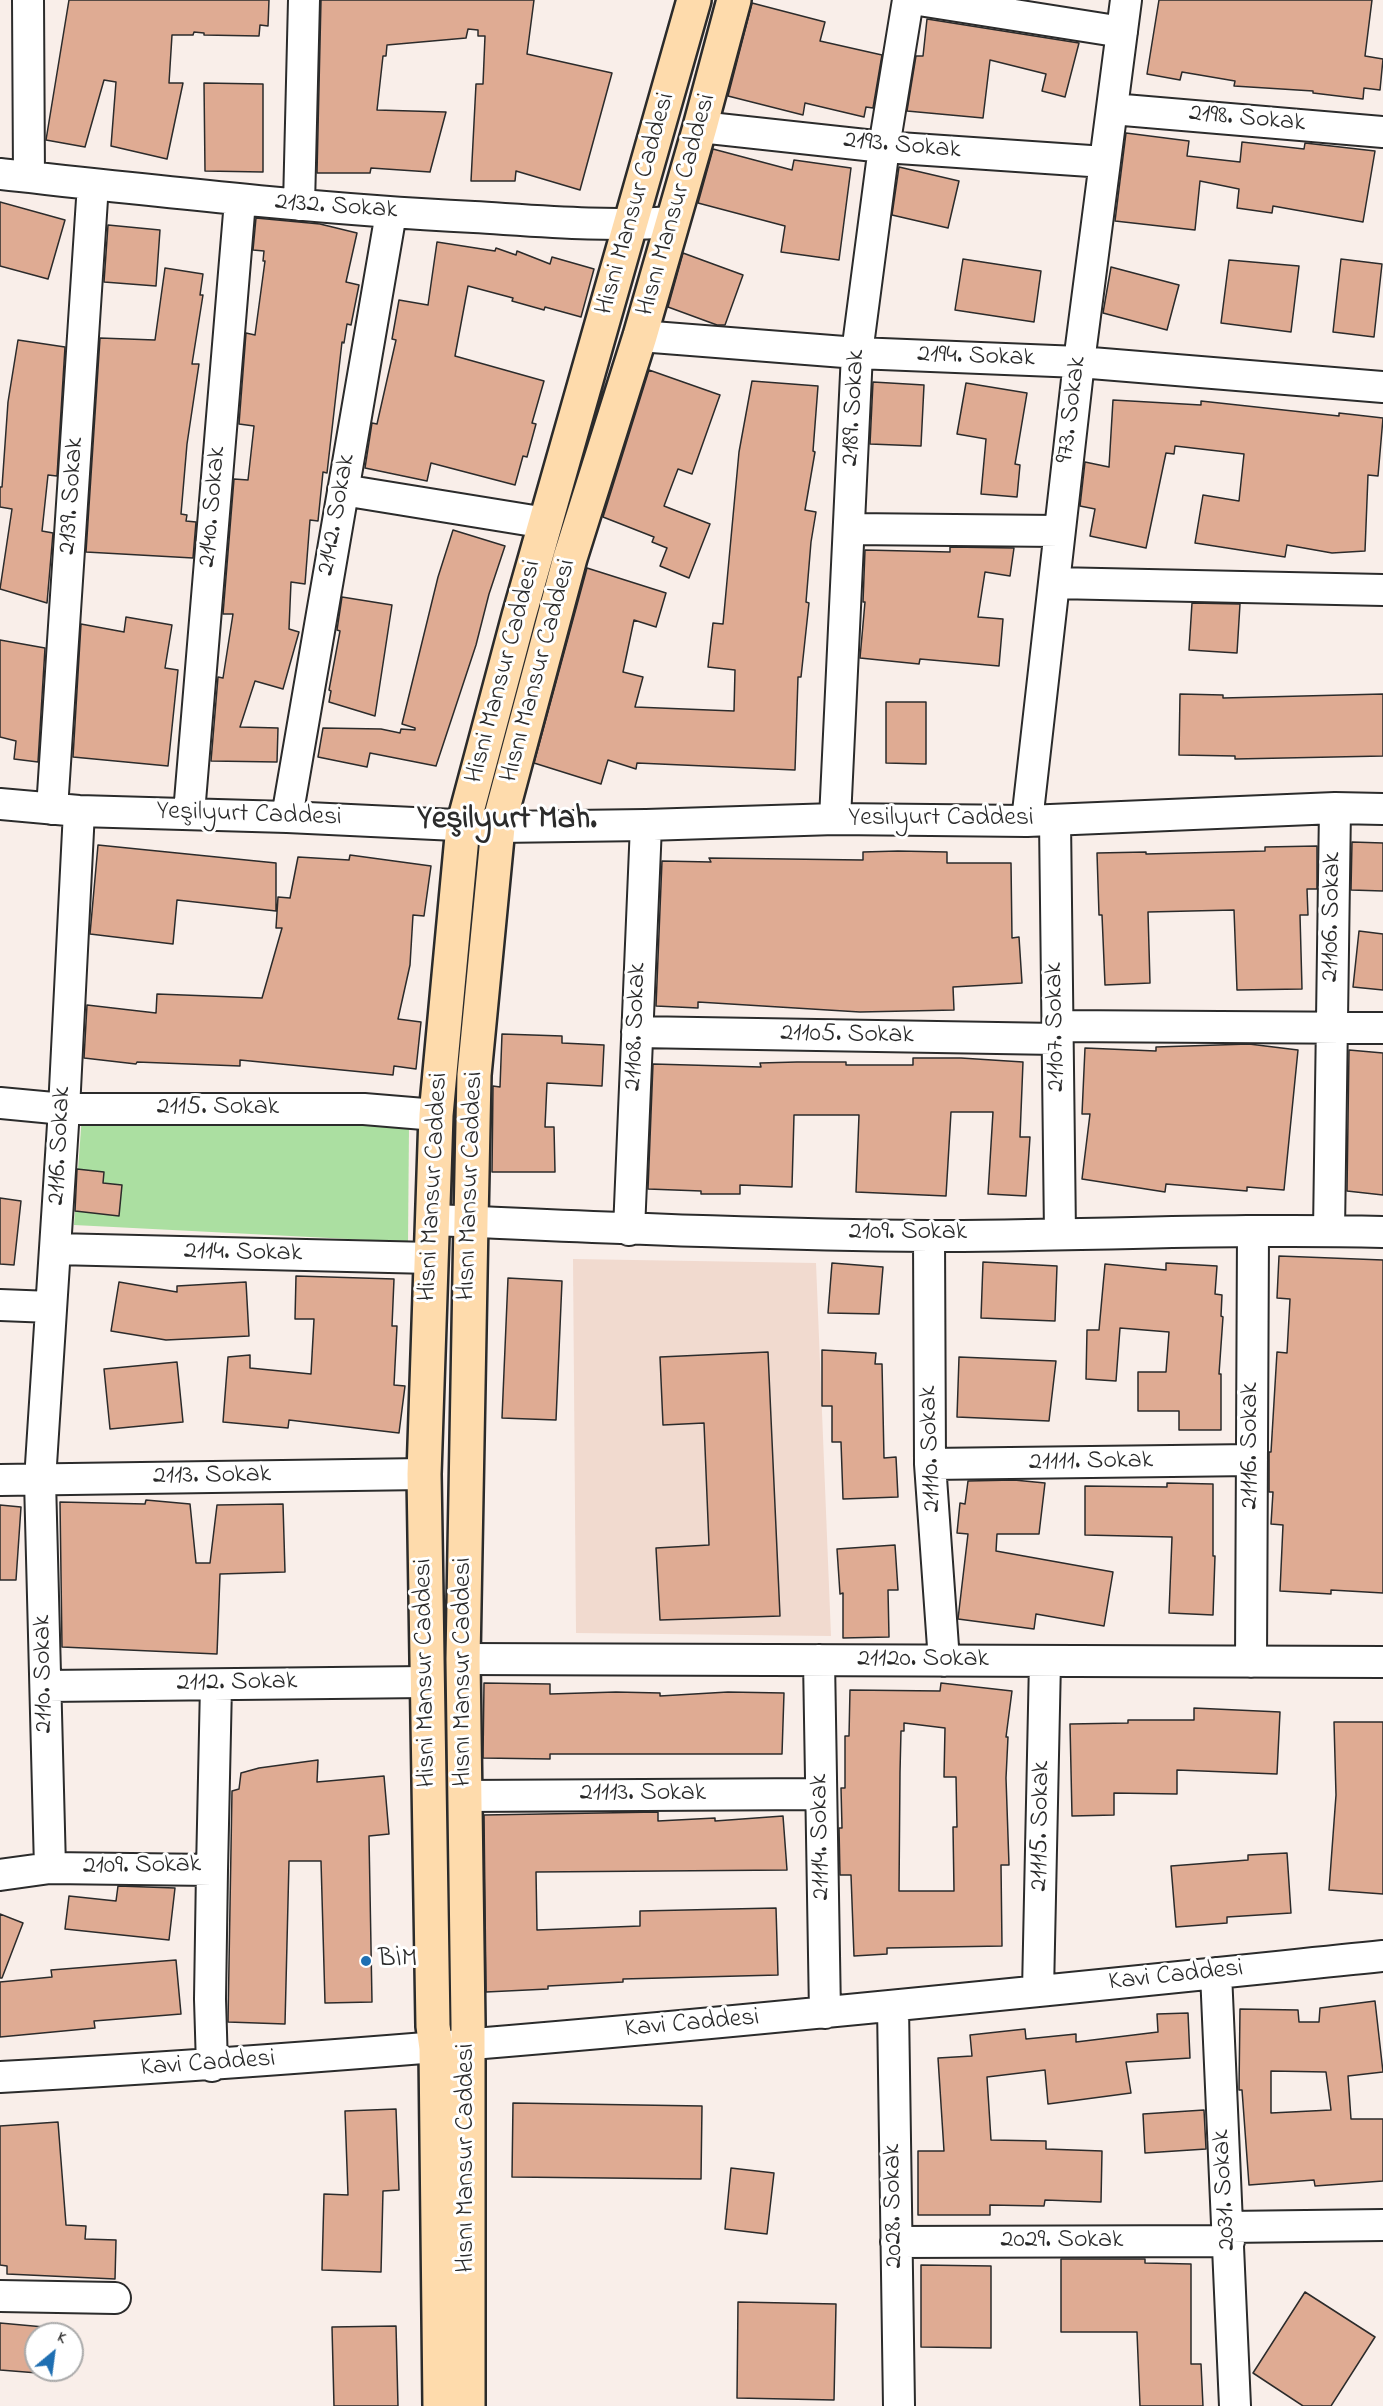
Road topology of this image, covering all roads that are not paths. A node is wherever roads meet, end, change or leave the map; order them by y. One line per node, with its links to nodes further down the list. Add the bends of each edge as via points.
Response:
1 (28, 0): 14 (street)
2 (304, 0): 17 (street)
3 (694, 0): 20 (main road, Hisni Mansur Caddesi)
4 (734, 0): 10 (main road, Hısnı Mansur Caddesi)
5 (908, 0): 12 (street, 2189. Sokak)
6 (919, 0): 8 (street)
7 (1126, 0): 8 (street, 973. Sokak)
8 (1122, 32): 9 (street, 973. Sokak)
9 (1112, 109): 11 (street, 2198. Sokak); 13 (street, 973. Sokak)
10 (700, 127): 12 (street, 2193. Sokak); 19 (main road, Hısnı Mansur Caddesi)
11 (1383, 132)
12 (884, 147): 13 (street, 2193. Sokak); 22 (street, 2189. Sokak)
13 (1105, 162): 23 (street, 973. Sokak)
14 (14, 176): 15 (street, 2132. Sokak)
15 (93, 184): 16 (street, 2132. Sokak); 34 (street, 2139. Sokak)
16 (240, 201): 17 (street, 2132. Sokak); 35 (street, 2140. Sokak)
17 (299, 205): 18 (street, 2132. Sokak)
18 (391, 213): 20 (street, 2132. Sokak); 25 (street, 2142. Sokak)
19 (673, 222): 20 (street, 2132. Sokak); 21 (main road, Hısnı Mansur Caddesi)
20 (631, 225): 26 (main road, Hisni Mansur Caddesi)
21 (640, 336): 22 (street, 2194. Sokak); 41 (main road, Hısnı Mansur Caddesi, via 570,558)
22 (857, 353): 23 (street, 2194. Sokak); 27 (street, 2189. Sokak)
23 (1079, 362): 24 (street, 2194. Sokak); 28 (street, 973. Sokak)
24 (1383, 387)
25 (343, 490): 26 (street); 36 (street, 2142. Sokak)
26 (546, 523): 40 (main road, Hisni Mansur Caddesi)
27 (850, 529): 28 (street); 37 (street, 2189. Sokak)
28 (1059, 531): 29 (street, 973. Sokak)
29 (1054, 583): 30 (street); 38 (street, 973. Sokak)
30 (1383, 590)
31 (0, 804): 34 (street, Yeşilyurt Caddesi)
32 (1335, 808): 33 (street, Yesilyurt Caddesi); 38 (street, Yesilyurt Caddesi); 42 (street, 21106. Sokak)
33 (1383, 808)
34 (66, 810): 35 (street, Yeşilyurt Caddesi); 47 (street, 2116. Sokak)
35 (189, 813): 36 (street, Yeşilyurt Caddesi)
36 (287, 817): 40 (street, Yeşilyurt Caddesi)
37 (835, 819): 38 (street, Yesilyurt Caddesi); 39 (street, Yesilyurt Caddesi)
38 (1041, 821): 45 (street, 21107. Sokak)
39 (646, 825): 41 (street, Yesilyurt Caddesi); 44 (street, 21108. Sokak)
40 (463, 826): 41 (street, Yeşilyurt Caddesi); 48 (main road, Hisni Mansur Caddesi)
41 (498, 827): 50 (main road, Hısnı Mansur Caddesi, via 474,1075)
42 (1330, 1026): 43 (street, 21105. Sokak); 45 (street, 21105. Sokak); 53 (street, 21106. Sokak)
43 (1383, 1028)
44 (636, 1032): 45 (street, 21105. Sokak); 51 (street, 21108. Sokak)
45 (1057, 1033): 55 (street, 21107. Sokak)
46 (0, 1103): 47 (street, 2115. Sokak)
47 (64, 1109): 48 (street, 2115. Sokak, via 364,1109); 57 (street, 2116. Sokak)
48 (436, 1115): 49 (main road, Hisni Mansur Caddesi)
49 (433, 1220): 50 (street, 2109. Sokak); 58 (main road, Hisni Mansur Caddesi)
50 (471, 1221): 51 (street, 2109. Sokak); 66 (main road, Hısnı Mansur Caddesi)
51 (629, 1230): 56 (street, 2109. Sokak)
52 (1253, 1231): 53 (street, 2109. Sokak); 55 (street, 2109. Sokak); 61 (street, 21116. Sokak)
53 (1329, 1231): 54 (street, 2109. Sokak)
54 (1383, 1232)
55 (1060, 1234): 56 (street, 2109. Sokak)
56 (929, 1236): 62 (street, 21110. Sokak)
57 (55, 1250): 58 (street, 2114. Sokak); 60 (street, 2116. Sokak)
58 (432, 1258): 63 (main road, Hisni Mansur Caddesi)
59 (0, 1305): 60 (street)
60 (51, 1307): 65 (street, 2116. Sokak)
61 (1252, 1461): 62 (street, 21111. Sokak); 70 (street, 21116. Sokak)
62 (930, 1464): 68 (street, 21110. Sokak)
63 (424, 1474): 65 (street, 2113. Sokak); 72 (main road, Hisni Mansur Caddesi)
64 (0, 1480): 65 (street, 2113. Sokak)
65 (40, 1480): 74 (street, 2110. Sokak)
66 (463, 1659): 67 (street, 21120. Sokak); 76 (main road, Hısnı Mansur Caddesi)
67 (819, 1660): 68 (street, 21120. Sokak); 75 (street, 21114. Sokak)
68 (944, 1661): 69 (street, 21120. Sokak)
69 (1045, 1661): 70 (street, 21120. Sokak); 82 (street, 21115. Sokak)
70 (1251, 1662): 71 (street, 21120. Sokak)
71 (1383, 1662)
72 (427, 1682): 73 (street, 2112. Sokak); 85 (main road, Hisni Mansur Caddesi, via 432,2026)
73 (216, 1685): 74 (street, 2112. Sokak); 78 (street, 2109. Sokak)
74 (46, 1686): 77 (street, 2110. Sokak)
75 (821, 1794): 76 (street, 21113. Sokak); 84 (street, 21114. Sokak)
76 (464, 1796): 85 (main road, Hısnı Mansur Caddesi)
77 (50, 1868): 78 (street, 2109. Sokak); 79 (street, 2109. Sokak)
78 (212, 1870): 86 (street)
79 (0, 1875)
80 (1383, 1956): 81 (street, Kavi Caddesi)
81 (1216, 1973): 82 (street, Kavi Caddesi); 89 (street, 2031. Sokak)
82 (1038, 1991): 83 (street, Kavi Caddesi)
83 (893, 2006): 84 (street, Kavi Caddesi); 90 (street, 2028. Sokak)
84 (825, 2013): 85 (street, Kavi Caddesi)
85 (452, 2047): 86 (street, Kavi Caddesi); 93 (main road, Hisni Mansur Caddesi); 94 (main road, Hısnı Mansur Caddesi)
86 (212, 2066): 87 (street, Kavi Caddesi)
87 (0, 2078)
88 (1383, 2225): 89 (street, 2029. Sokak)
89 (1229, 2234): 90 (street, 2029. Sokak); 96 (street, 2031. Sokak)
90 (896, 2242): 95 (street, 2028. Sokak)
91 (0, 2296): 92 (street)
92 (114, 2298)
93 (440, 2406)
94 (468, 2406)
95 (899, 2406)
96 (1235, 2406)

